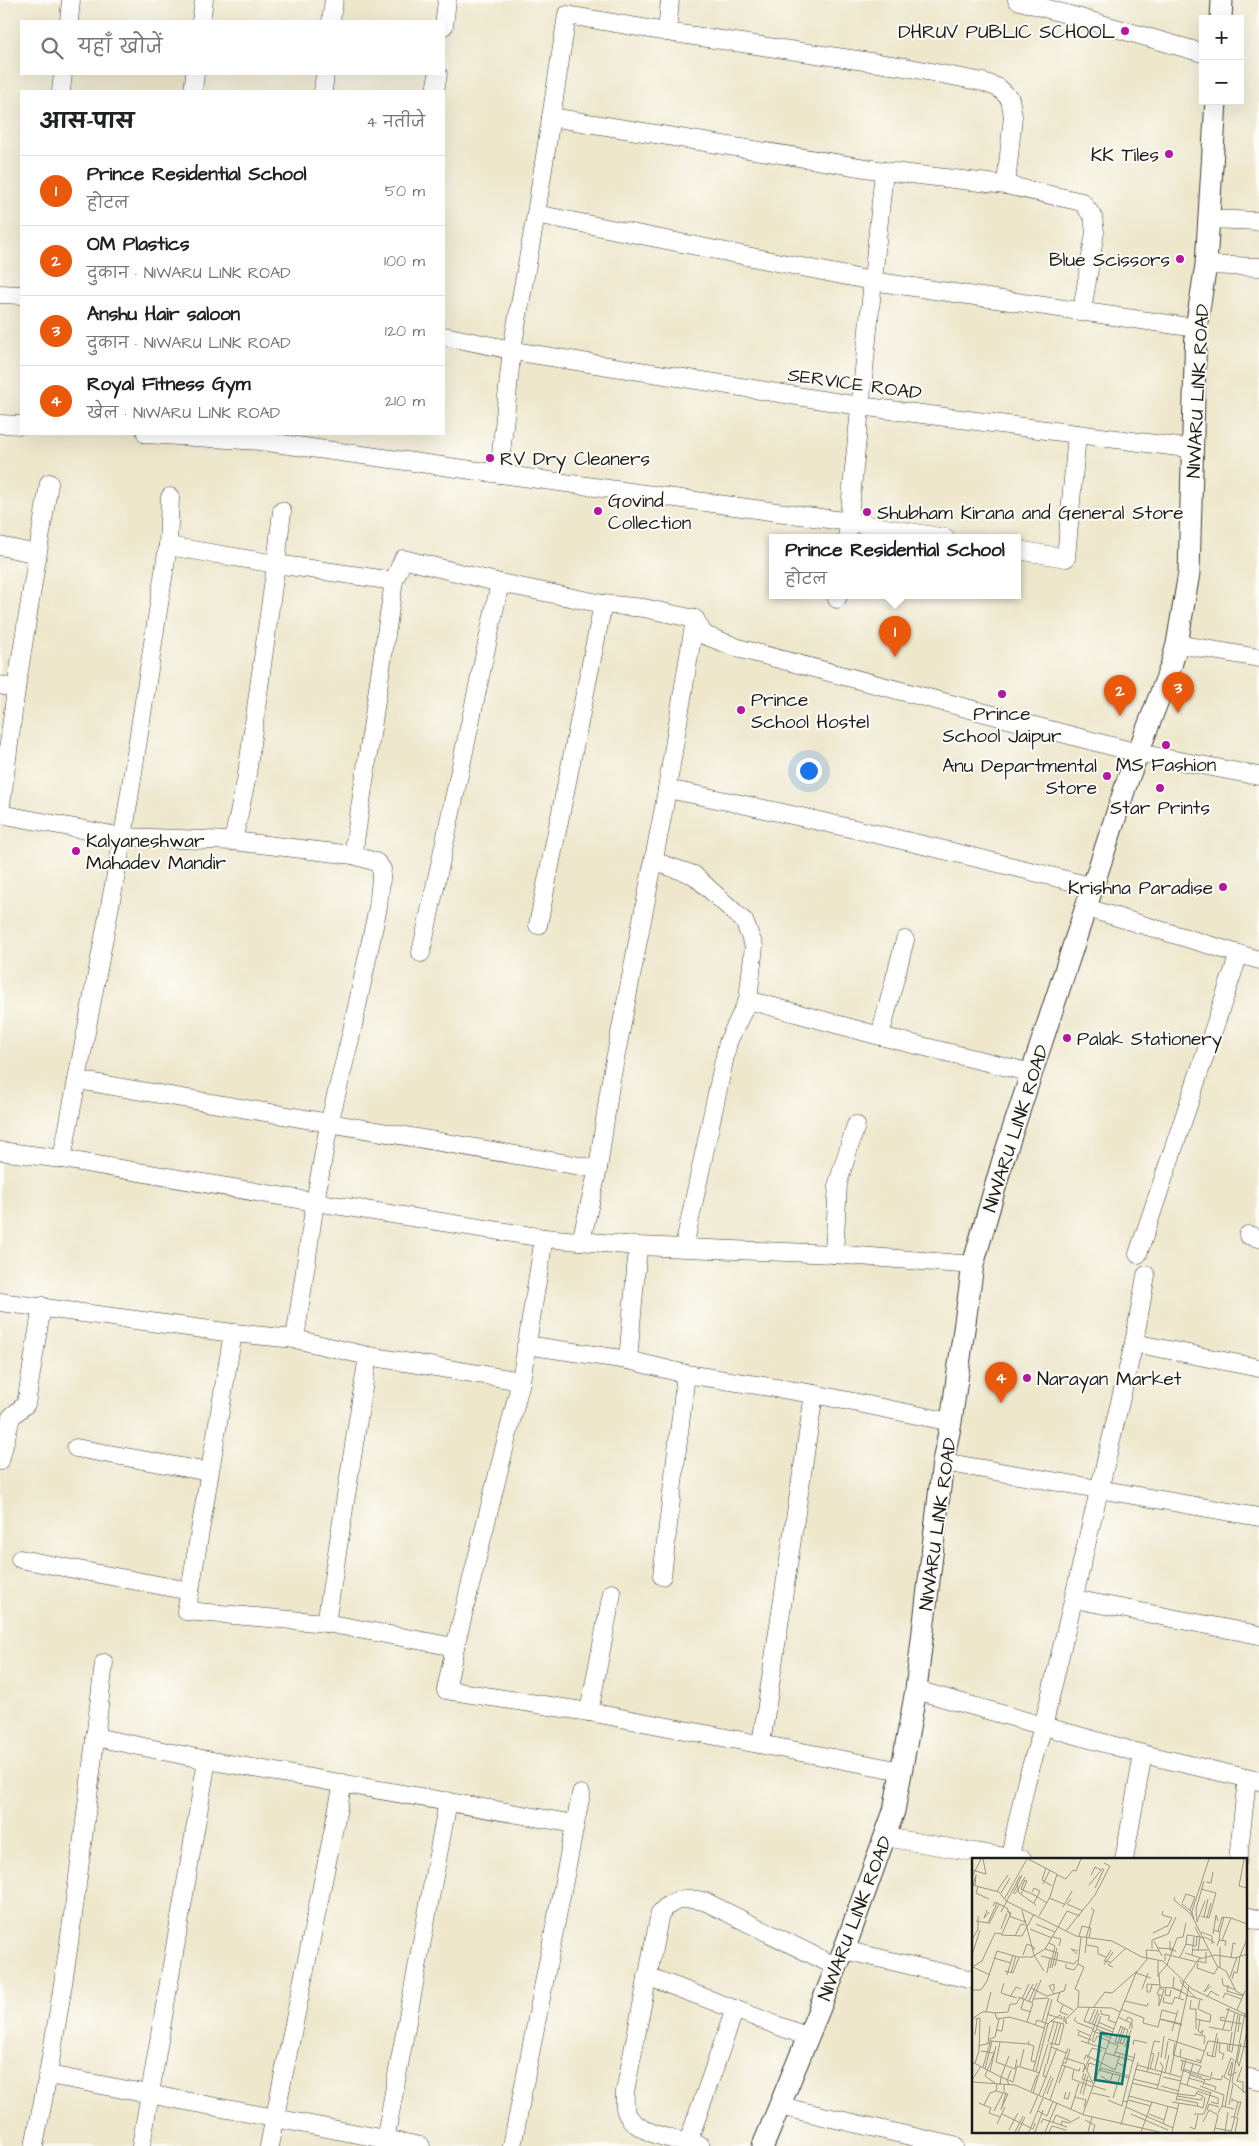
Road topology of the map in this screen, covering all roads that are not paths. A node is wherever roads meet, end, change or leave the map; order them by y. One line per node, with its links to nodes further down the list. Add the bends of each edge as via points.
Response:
1 (71, 0): 9 (street)
2 (204, 0): 10 (street)
3 (334, 0): 11 (street)
4 (447, 0): 12 (street)
5 (670, 0): 13 (street)
6 (1018, 0): 14 (street)
7 (1222, 0): 8 (street)
8 (1221, 15)
9 (69, 20)
10 (202, 20)
11 (331, 20)
12 (445, 20)
13 (667, 32): 24 (street, via 568,15); 26 (street, via 904,67 999,88 1010,99 1013,116)
14 (1199, 52)
15 (63, 75): 19 (street)
16 (195, 75): 20 (street)
17 (325, 75): 21 (street)
18 (438, 75): 22 (street)
19 (62, 90)
20 (193, 90)
21 (322, 90)
22 (435, 90)
23 (1216, 105): 28 (street, NIWARU LINK ROAD)
24 (552, 117): 25 (street); 27 (street)
25 (884, 171): 26 (street); 32 (street)
26 (1006, 185): 35 (street, via 1082,202 1092,217 1096,232)
27 (536, 214): 32 (street); 38 (street)
28 (1208, 219): 29 (street); 30 (street, NIWARU LINK ROAD)
29 (1259, 221)
30 (1206, 265): 31 (street); 36 (street, NIWARU LINK ROAD)
31 (1259, 267)
32 (872, 281): 35 (street); 39 (street)
33 (0, 294): 34 (street)
34 (20, 295)
35 (1082, 311): 36 (street)
36 (1196, 328): 44 (street, NIWARU LINK ROAD)
37 (445, 336): 38 (street, SERVICE ROAD)
38 (512, 349): 39 (street, SERVICE ROAD); 45 (street)
39 (860, 406): 42 (street, SERVICE ROAD); 49 (street)
40 (0, 424): 41 (street)
41 (20, 425)
42 (1077, 434): 44 (street, SERVICE ROAD); 53 (street, via 1066,558)
43 (162, 435): 45 (street, via 260,441)
44 (1194, 449): 60 (street, NIWARU LINK ROAD, via 1189,573)
45 (499, 474): 49 (street)
46 (49, 484): 54 (street)
47 (170, 497): 52 (street)
48 (282, 511): 55 (street)
49 (848, 530): 50 (street)
50 (897, 534)
51 (0, 546): 54 (street)
52 (168, 546): 55 (street); 67 (street)
53 (1021, 550)
54 (37, 554): 62 (street)
55 (276, 564): 56 (street); 68 (street, via 246,781)
56 (394, 581): 57 (street, via 403,559); 69 (street)
57 (500, 583): 58 (street); 75 (street)
58 (603, 604): 59 (street, via 644,608); 73 (street)
59 (695, 619): 63 (street, via 704,635 741,649); 65 (street)
60 (1177, 644): 61 (street); 63 (street, NIWARU LINK ROAD)
61 (1259, 658)
62 (8, 687): 66 (street)
63 (1138, 753): 64 (street); 71 (street, NIWARU LINK ROAD)
64 (1259, 776)
65 (667, 789): 70 (street); 71 (street, via 904,840)
66 (0, 813): 67 (street)
67 (123, 837): 68 (street); 81 (street)
68 (233, 841): 69 (street)
69 (353, 854): 82 (street, via 376,862 382,870 382,880 351,1035)
70 (653, 861): 78 (street, via 694,875 744,921 754,946); 86 (street, via 610,1085)
71 (1094, 887): 72 (street, NIWARU LINK ROAD)
72 (1087, 908): 76 (street); 80 (street, NIWARU LINK ROAD)
73 (538, 925)
74 (905, 940): 79 (street)
75 (421, 953)
76 (1239, 954): 77 (street); 93 (street)
77 (1259, 960)
78 (748, 1000): 79 (street); 91 (street, via 728,1042)
79 (880, 1036): 80 (street)
80 (1032, 1073): 94 (street, NIWARU LINK ROAD)
81 (77, 1080): 82 (street); 85 (street)
82 (329, 1124): 86 (street); 87 (street)
83 (856, 1125): 92 (street, via 838,1183)
84 (0, 1151): 85 (street)
85 (62, 1159): 87 (street)
86 (598, 1169): 89 (street)
87 (314, 1202): 88 (street); 99 (street)
88 (544, 1238): 89 (street); 101 (street)
89 (581, 1241): 90 (street)
90 (638, 1246): 91 (street); 103 (street)
91 (684, 1247): 92 (street)
92 (834, 1254): 94 (street)
93 (1138, 1254)
94 (973, 1265): 108 (street, NIWARU LINK ROAD)
95 (1146, 1275): 100 (street)
96 (0, 1302): 97 (street)
97 (42, 1306): 98 (street); 110 (street, via 26,1404 11,1418)
98 (233, 1333): 99 (street); 112 (street)
99 (295, 1339): 102 (street)
100 (1134, 1343): 104 (street); 113 (street)
101 (526, 1345): 103 (street); 106 (street)
102 (368, 1356): 106 (street); 120 (street)
103 (628, 1360): 105 (street)
104 (1259, 1368)
105 (686, 1374): 107 (street); 116 (street)
106 (522, 1381): 122 (street)
107 (814, 1394): 108 (street); 128 (street)
108 (951, 1422): 111 (street, NIWARU LINK ROAD)
109 (76, 1448): 112 (street)
110 (0, 1458)
111 (943, 1462): 113 (street); 124 (street, NIWARU LINK ROAD)
112 (210, 1472): 117 (street)
113 (1100, 1490): 114 (street); 119 (street)
114 (1259, 1517)
115 (20, 1559): 117 (street)
116 (662, 1576)
117 (190, 1591): 120 (street, via 186,1611)
118 (612, 1593): 125 (street)
119 (1074, 1599): 121 (street); 126 (street)
120 (326, 1623): 122 (street)
121 (1259, 1636)
122 (455, 1647): 125 (street, via 446,1690)
123 (104, 1663): 127 (street)
124 (916, 1690): 126 (street); 131 (street, NIWARU LINK ROAD)
125 (589, 1712): 128 (street)
126 (1043, 1727): 129 (street); 138 (street, via 1026,1783)
127 (95, 1737): 130 (street); 148 (street)
128 (761, 1744): 131 (street)
129 (1143, 1754): 132 (street); 139 (street)
130 (207, 1760): 133 (street); 151 (street)
131 (902, 1771): 137 (street, NIWARU LINK ROAD)
132 (1253, 1780): 140 (street)
133 (343, 1783): 135 (street); 153 (street)
134 (581, 1794): 136 (street)
135 (448, 1801): 136 (street); 154 (street)
136 (575, 1824): 161 (street)
137 (885, 1837): 138 (street); 143 (street, NIWARU LINK ROAD)
138 (1017, 1858)
139 (1124, 1858)
140 (1238, 1858)
141 (1246, 1916): 142 (street)
142 (1259, 1920)
143 (840, 1958): 144 (street, via 706,1902 678,1899 668,1904 660,1914); 145 (street); 147 (street, NIWARU LINK ROAD)
144 (647, 1976): 146 (street); 156 (street, via 624,2092 625,2110 641,2129)
145 (972, 1980)
146 (735, 2009): 147 (street); 156 (street)
147 (808, 2037): 152 (street, NIWARU LINK ROAD)
148 (49, 2074): 151 (street); 157 (street)
149 (1246, 2077): 150 (street)
150 (1259, 2080)
151 (150, 2094): 153 (street); 158 (street)
152 (779, 2106): 155 (street); 162 (street, NIWARU LINK ROAD)
153 (274, 2117): 154 (street); 159 (street)
154 (385, 2142): 160 (street)
155 (916, 2142): 163 (street)
156 (694, 2144)
157 (34, 2146)
158 (141, 2146)
159 (269, 2146)
160 (420, 2146)
161 (512, 2146)
162 (763, 2146)
163 (954, 2146)

